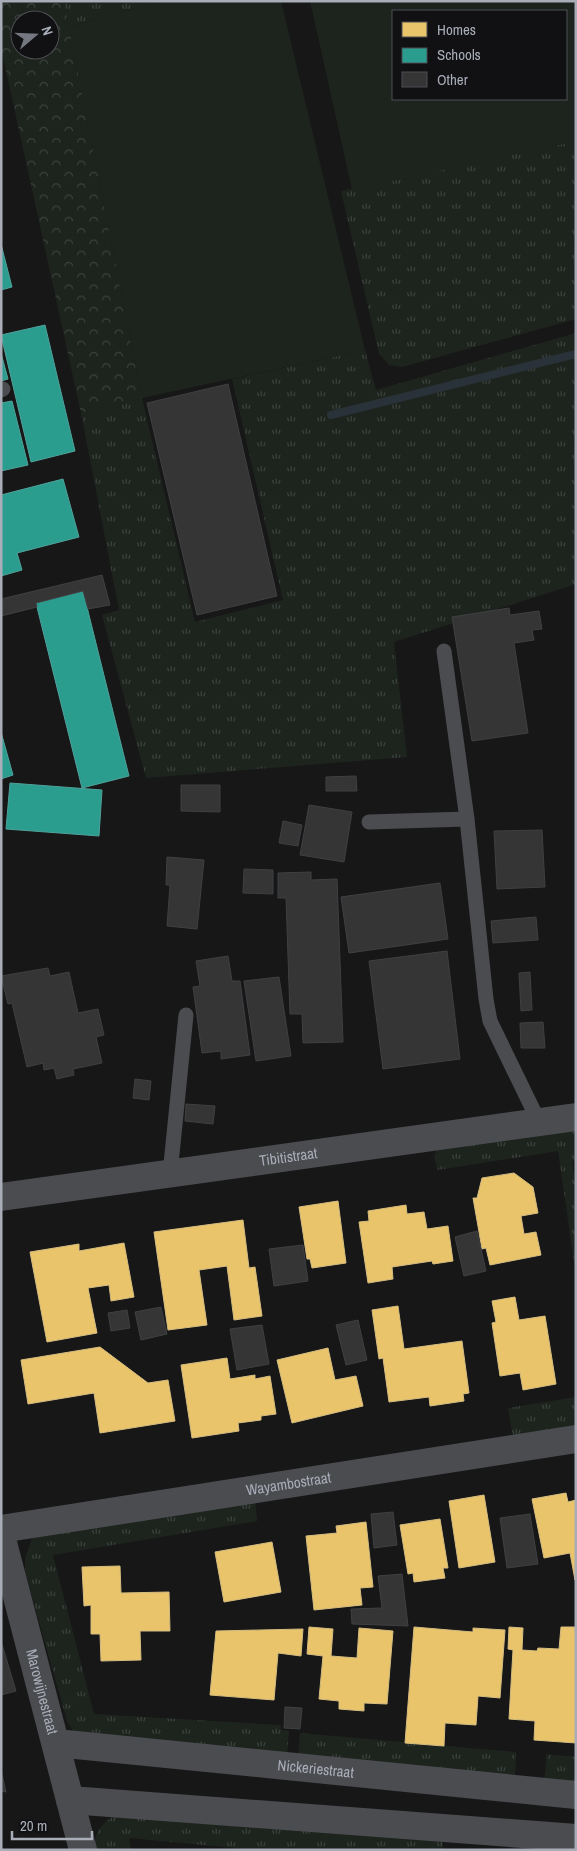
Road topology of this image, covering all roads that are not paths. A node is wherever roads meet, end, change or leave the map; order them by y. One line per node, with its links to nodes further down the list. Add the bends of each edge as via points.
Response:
1 (444, 651): 2 (lane)
2 (467, 819): 3 (lane); 6 (lane, via 490,1020)
3 (369, 822)
4 (186, 1015): 7 (lane)
5 (576, 1117): 6 (street, Tibitistraat)
6 (539, 1122): 7 (street, Tibitistraat)
7 (170, 1174): 8 (street, Tibitistraat)
8 (1, 1197)
9 (576, 1438): 10 (street, Wayambostraat)
10 (1, 1529)
11 (1, 1535): 12 (street, Marowijnestraat)
12 (56, 1743): 13 (street, Nickeriestraat); 14 (street, Marowijnestraat)
13 (576, 1795)
14 (70, 1800): 15 (street); 16 (street, Marowijnestraat)
15 (576, 1838)
16 (83, 1850)

